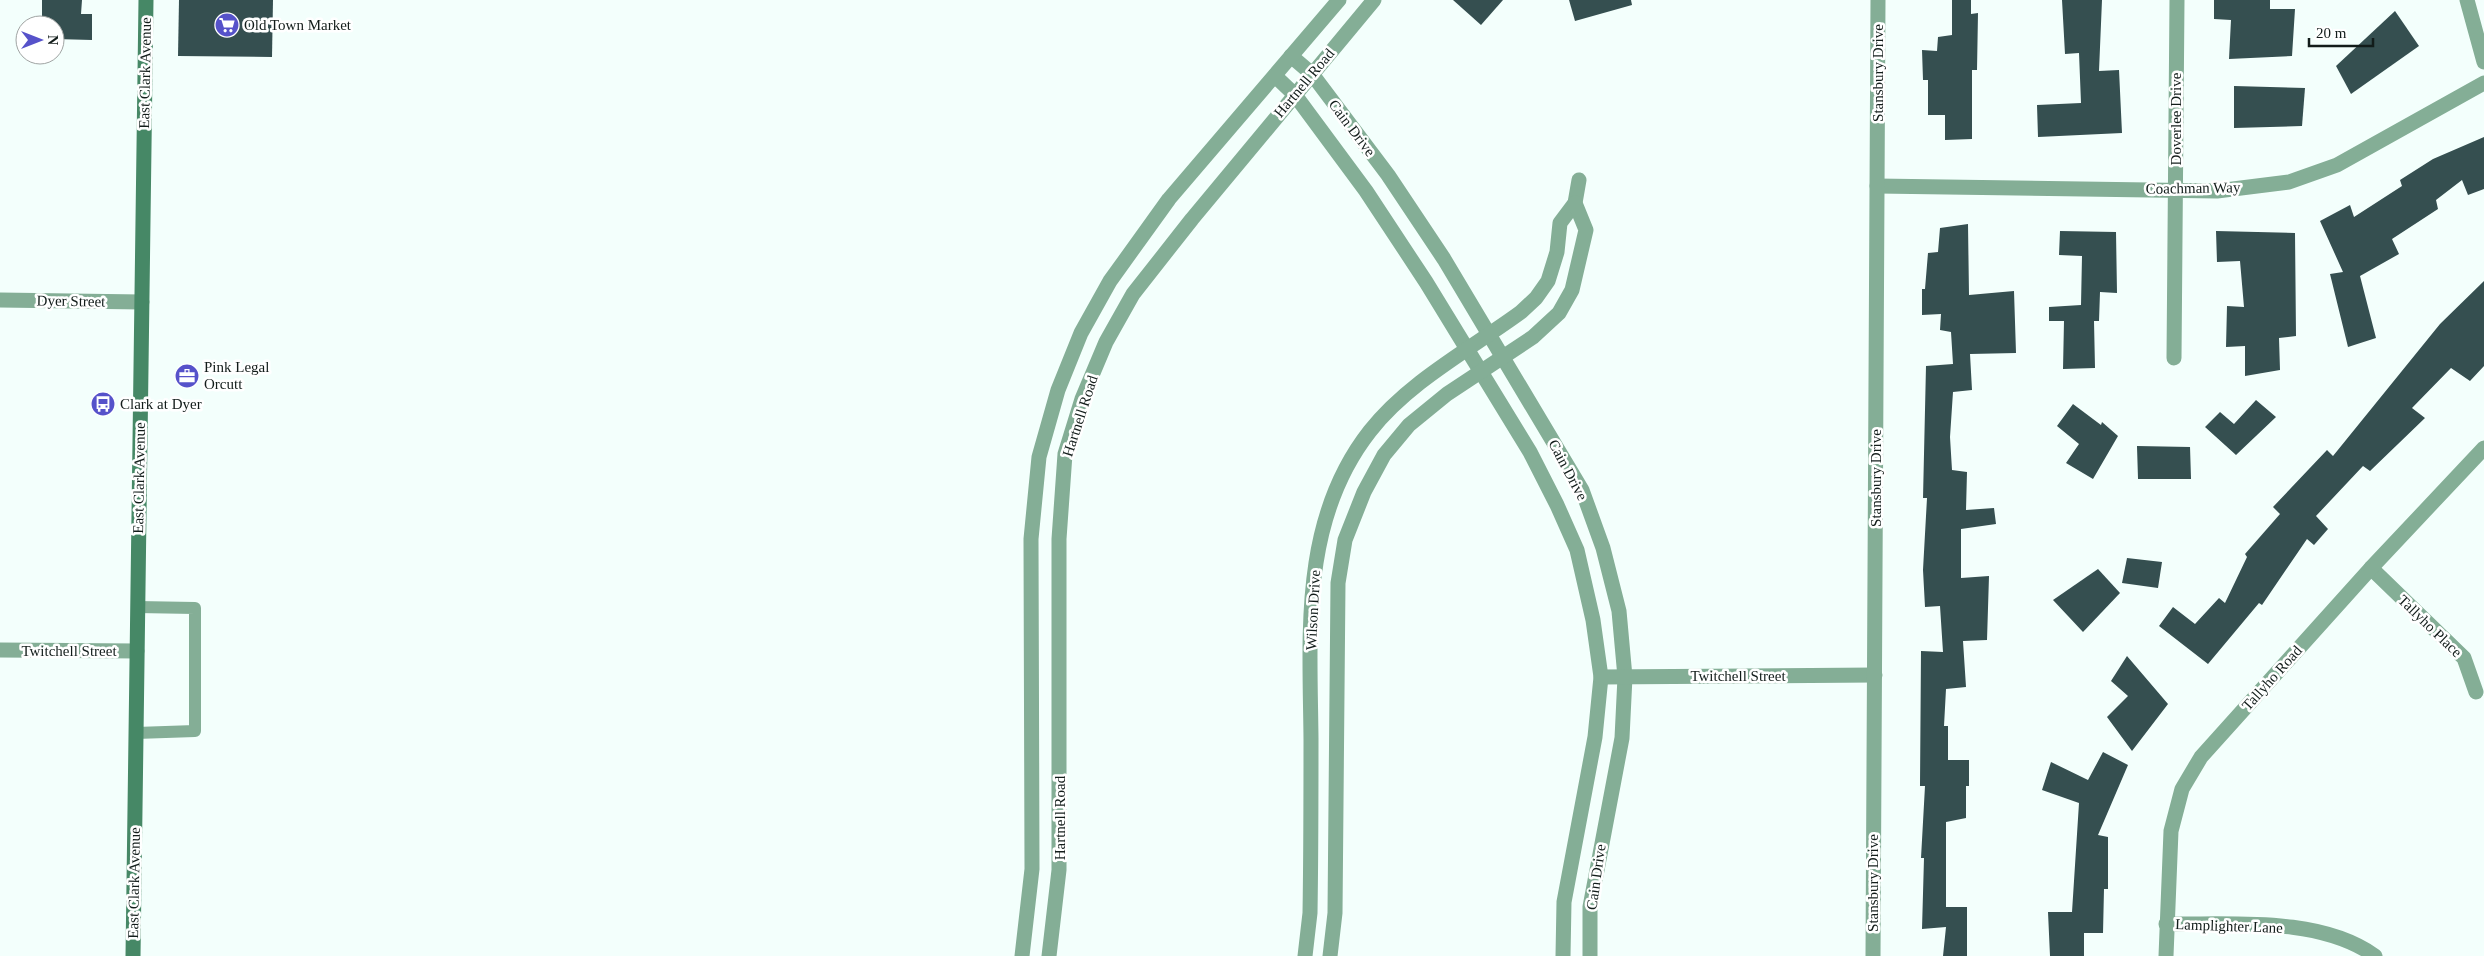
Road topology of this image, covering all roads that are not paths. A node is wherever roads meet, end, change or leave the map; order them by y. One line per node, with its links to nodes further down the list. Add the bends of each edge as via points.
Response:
1 (146, 0): 18 (main road, East Clark Avenue)
2 (1339, 0): 7 (street, Hartnell Road)
3 (1374, 0): 9 (street, Hartnell Road)
4 (1878, 0): 14 (street, Stansbury Drive)
5 (2177, 0): 15 (street, Doverlee Drive)
6 (2467, 0): 8 (street)
7 (1291, 56): 9 (street, Cain Drive); 10 (street, Hartnell Road)
8 (2484, 62)
9 (1312, 74): 12 (street, Hartnell Road); 19 (street, Cain Drive, via 1388,175)
10 (1275, 76): 12 (street, Cain Drive); 25 (street, Hartnell Road, via 1168,199 1110,281 1081,333 1058,390 1040,457)
11 (2484, 83): 15 (street, Coachman Way, via 2337,165 2289,182 2217,191)
12 (1295, 95): 20 (street, Cain Drive, via 1366,192); 26 (street, Hartnell Road, via 1133,294 1106,342 1082,399 1066,454)
13 (1579, 180): 16 (street)
14 (1877, 186): 15 (street, Coachman Way); 31 (street, Stansbury Drive)
15 (2176, 190): 22 (street, Doverlee Drive)
16 (1575, 203): 19 (street, Wilson Drive, via 1560,223 1557,252 1544,287 1521,312); 21 (street, Wilson Drive, via 1586,230 1572,290 1558,314 1533,338)
17 (0, 300): 18 (street, Dyer Street)
18 (142, 302): 28 (main road, East Clark Avenue)
19 (1490, 335): 20 (street, Wilson Drive); 21 (street, Cain Drive)
20 (1468, 350): 23 (street, Cain Drive); 37 (street, Wilson Drive, via 1404,396 1370,430 1344,472 1325,517 1313,574 1311,602)
21 (1503, 357): 23 (street, Wilson Drive); 33 (street, Cain Drive, via 1582,490 1603,548 1619,611)
22 (2174, 358)
23 (1482, 372): 32 (street, Cain Drive, via 1530,452 1577,550 1593,620); 36 (street, Wilson Drive, via 1447,394 1410,425 1384,455 1364,492 1345,540 1338,583)
24 (2484, 448): 27 (street, Tallyho Road)
25 (1031, 539): 26 (street); 38 (street, Hartnell Road)
26 (1059, 539): 39 (street, Hartnell Road)
27 (2371, 568): 34 (street, Tallyho Place, via 2464,658); 40 (street, Tallyho Road, via 2201,757 2182,789 2171,831)
28 (138, 607): 30 (main road, East Clark Avenue); 35 (lane, via 195,608 195,731)
29 (0, 650): 30 (street, Twitchell Street)
30 (137, 651): 35 (main road, East Clark Avenue)
31 (1874, 675): 33 (street, Twitchell Street); 48 (street, Stansbury Drive)
32 (1601, 677): 33 (street, Twitchell Street); 46 (street, Cain Drive, via 1595,737 1564,902)
33 (1625, 677): 47 (street, Cain Drive, via 1622,738 1590,908)
34 (2476, 692)
35 (136, 733): 41 (main road, East Clark Avenue)
36 (1337, 784): 37 (street); 45 (street, Wilson Drive, via 1335,913)
37 (1311, 785): 44 (street, Wilson Drive, via 1310,913)
38 (1034, 798): 39 (street); 42 (street, Hartnell Road, via 1032,869)
39 (1060, 798): 43 (street, Hartnell Road, via 1059,870)
40 (2166, 924): 49 (street, Tallyho Road); 50 (street, Lamplighter Lane, via 2279,925 2330,935)
41 (133, 956)
42 (1022, 956)
43 (1049, 956)
44 (1304, 956)
45 (1330, 956)
46 (1563, 956)
47 (1590, 956)
48 (1873, 956)
49 (2166, 956)
50 (2375, 956)

